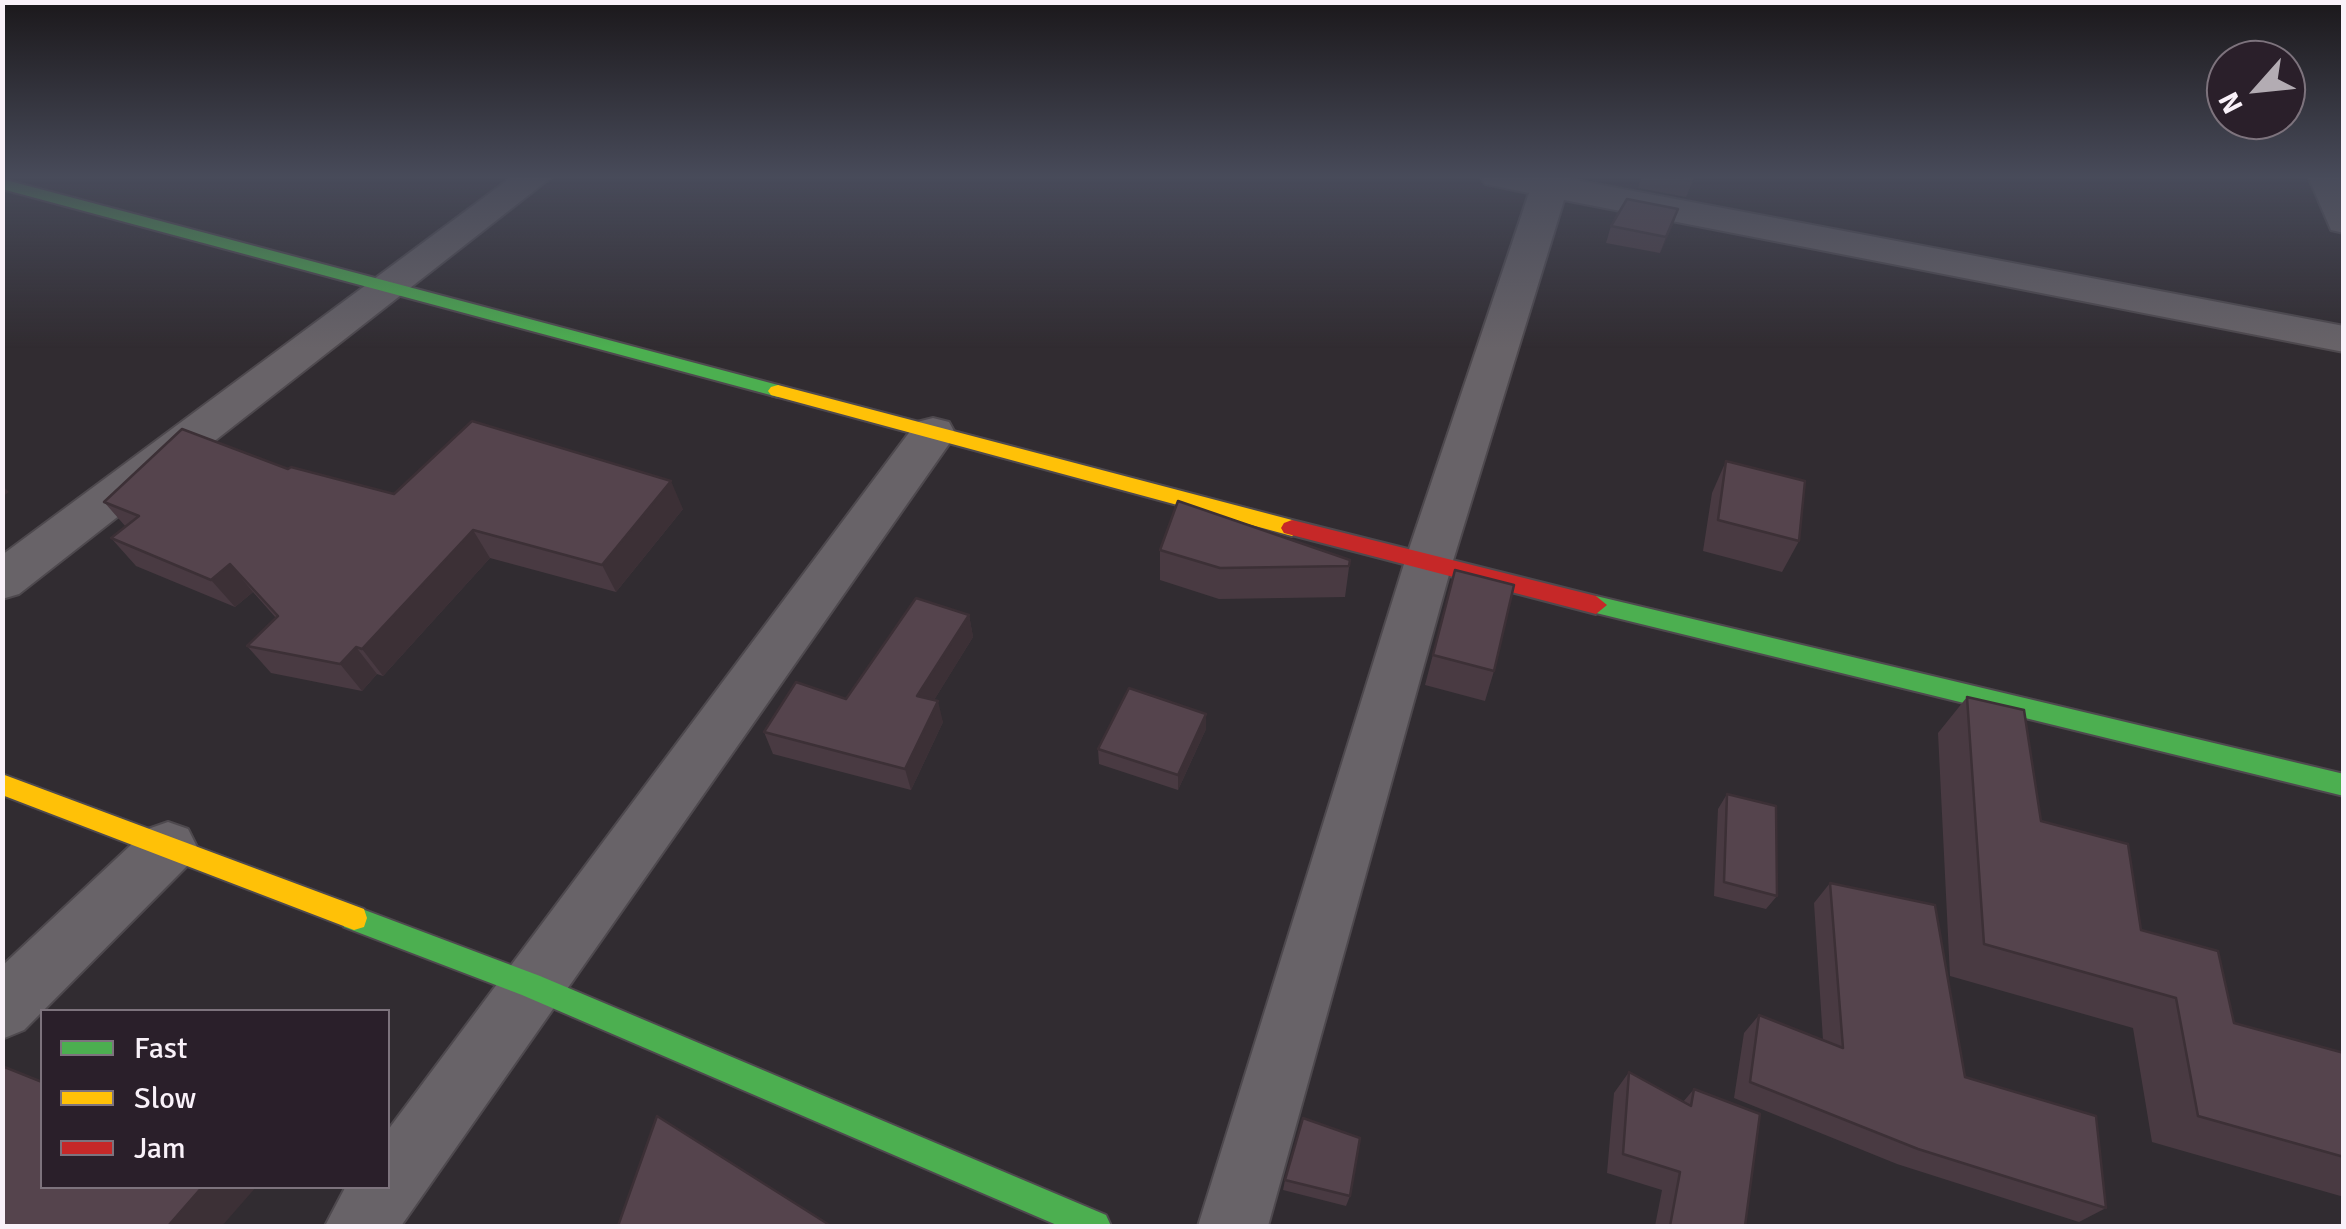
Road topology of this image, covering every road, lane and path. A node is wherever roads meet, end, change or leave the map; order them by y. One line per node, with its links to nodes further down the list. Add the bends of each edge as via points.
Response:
1 (188, 233): 5 (street)
2 (462, 233): 5 (street)
3 (1535, 233): 8 (street)
4 (1816, 233): 6 (street)
5 (393, 288): 7 (street); 9 (street)
6 (2344, 338)
7 (934, 433): 8 (street); 13 (street)
8 (1428, 564): 11 (street); 19 (street)
9 (2, 581)
10 (2, 784): 12 (street)
11 (2344, 785)
12 (168, 846): 13 (street); 14 (street)
13 (530, 985): 15 (street); 18 (street)
14 (2, 1009)
15 (390, 1183)
16 (386, 1189): 17 (street)
17 (360, 1226)
18 (1095, 1226)
19 (1233, 1226)

